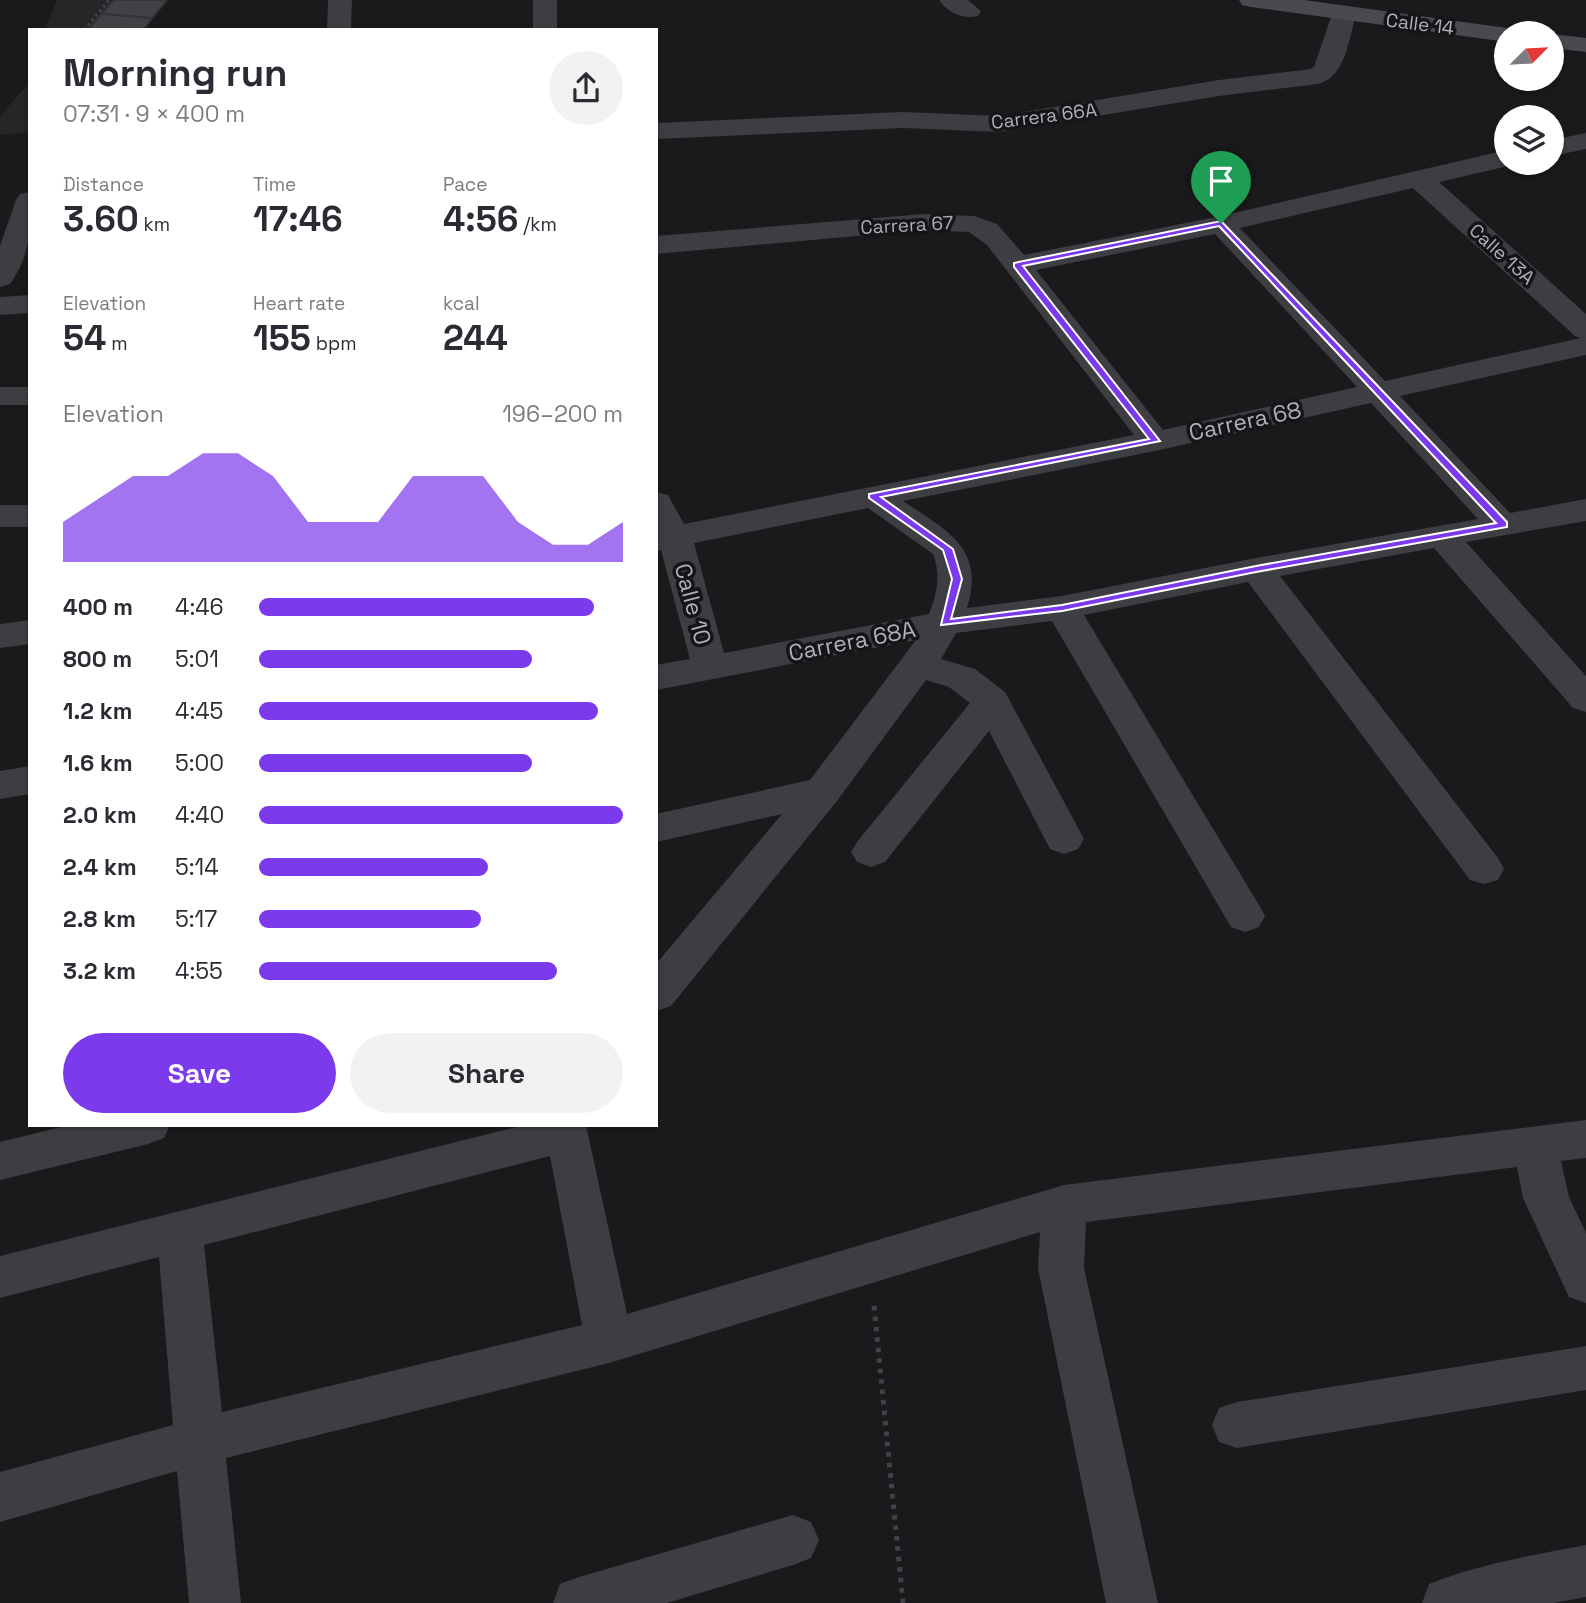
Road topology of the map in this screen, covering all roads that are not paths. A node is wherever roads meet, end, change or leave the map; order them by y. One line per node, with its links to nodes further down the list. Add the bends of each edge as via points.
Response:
1 (340, 0): 5 (street)
2 (545, 0): 6 (street)
3 (1251, 0): 4 (street, Calle 14)
4 (1344, 14): 7 (street, Calle 14); 10 (street, Carrera 66A, via 1326,70 1318,76 1012,123 903,120)
5 (339, 28)
6 (545, 28)
7 (1494, 33)
8 (1564, 42): 9 (street)
9 (1586, 45)
10 (658, 131)
11 (1586, 141): 12 (street)
12 (1564, 146)
13 (1494, 161): 14 (street)
14 (1418, 178): 16 (street); 22 (street, Calle 13A)
15 (23, 193): 19 (street, via 9,264)
16 (1221, 223): 18 (street); 24 (street)
17 (658, 245): 18 (street, Carrera 67, via 951,222 986,230)
18 (1017, 265): 27 (street, Carrera 67)
19 (0, 278)
20 (28, 304): 21 (street)
21 (0, 306)
22 (1586, 330)
23 (1586, 345): 24 (street, Carrera 68)
24 (1379, 392): 27 (street, Carrera 68); 33 (street)
25 (0, 396): 26 (street)
26 (28, 396)
27 (1155, 441): 28 (street, Carrera 68)
28 (873, 496): 35 (street, Carrera 68); 38 (street, via 948,549 957,579)
29 (658, 509): 35 (street, Calle 10)
30 (1586, 510): 33 (street, Carrera 68A)
31 (0, 516): 32 (street)
32 (28, 516)
33 (1503, 525): 34 (street, Carrera 68A)
34 (1442, 536): 36 (street, Carrera 68A); 44 (street)
35 (666, 538): 42 (street, Calle 10)
36 (1256, 569): 37 (street, Carrera 68A); 52 (street)
37 (1062, 608): 38 (street, Carrera 68A); 53 (street)
38 (944, 623): 41 (street); 42 (street, Carrera 68A)
39 (28, 632): 40 (street)
40 (0, 636)
41 (916, 664): 45 (street, via 962,678); 48 (street)
42 (710, 668): 43 (street, Carrera 68A)
43 (658, 678)
44 (1586, 699)
45 (992, 701): 50 (street); 51 (street)
46 (28, 780): 47 (street)
47 (0, 785)
48 (823, 791): 49 (street); 54 (street)
49 (658, 828)
50 (1064, 839)
51 (871, 852)
52 (1484, 869)
53 (1245, 916)
54 (658, 993)
55 (140, 1127): 58 (street)
56 (1586, 1139): 57 (street)
57 (1535, 1146): 59 (street); 62 (street, via 1546,1198)
58 (0, 1161)
59 (1065, 1205): 63 (street); 72 (street, via 1061,1268)
60 (180, 1232): 61 (street); 63 (street, via 568,1133); 66 (street)
61 (0, 1277)
62 (1586, 1282)
63 (609, 1341): 66 (street)
64 (1586, 1368): 65 (street)
65 (1237, 1425)
66 (200, 1441): 67 (street); 70 (street)
67 (0, 1497)
68 (793, 1541): 71 (street)
69 (1586, 1571): 73 (street)
70 (215, 1603)
71 (579, 1603)
72 (1132, 1603)
73 (1448, 1603)

